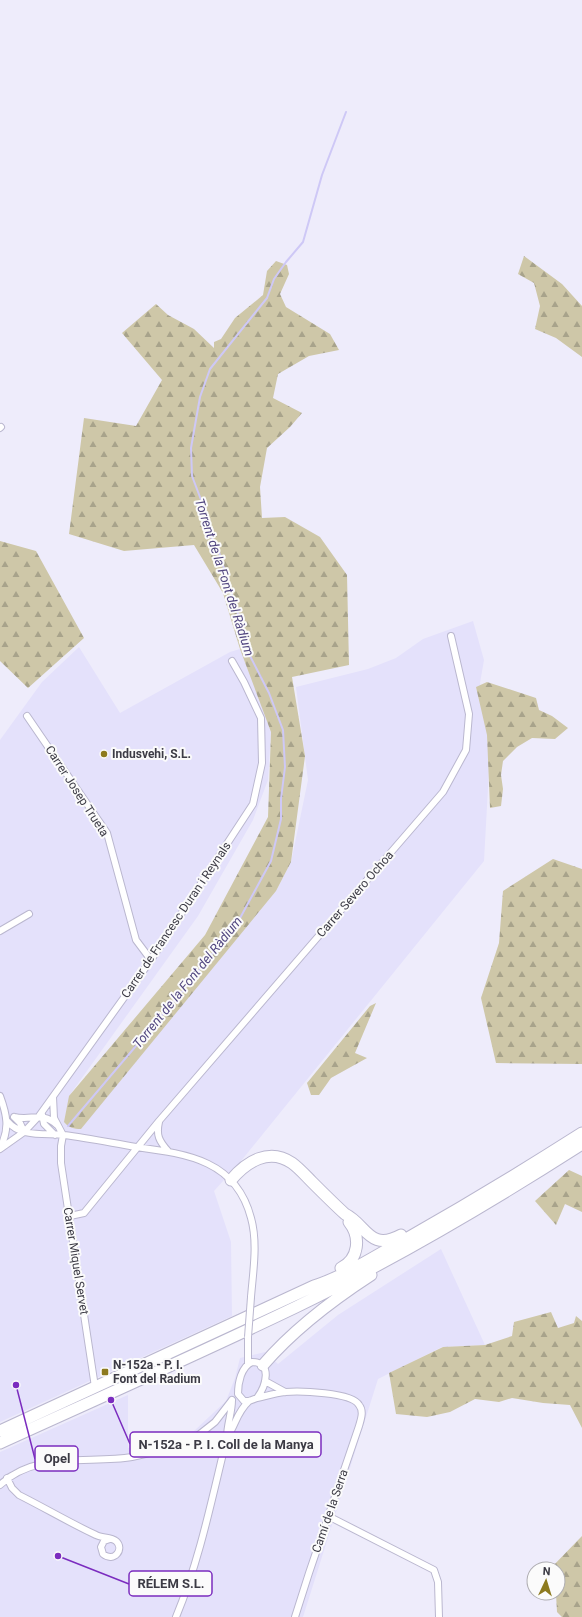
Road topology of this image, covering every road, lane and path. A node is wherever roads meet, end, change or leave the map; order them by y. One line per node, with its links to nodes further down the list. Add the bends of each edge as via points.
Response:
1 (451, 636): 13 (street, Carrer Severo Ochoa, via 469,714 466,750 443,792)
2 (232, 661): 6 (street, Carrer de Francesc Duran i Reynals, via 261,718 262,763 253,804)
3 (27, 716): 6 (street, Carrer Josep Trueta, via 107,833 136,940)
4 (29, 914): 5 (street)
5 (0, 931)
6 (151, 960): 7 (street, Carrer de Francesc Duran i Reynals)
7 (54, 1095): 10 (street, Carrer de Francesc Duran i Reynals); 14 (street, via 53,1112)
8 (0, 1096): 9 (street)
9 (4, 1106): 11 (street); 12 (street)
10 (41, 1114): 11 (street, via 24,1119); 14 (street); 15 (street, Carrer de Francesc Duran i Reynals); 17 (street, via 44,1124)
11 (14, 1117): 15 (street)
12 (7, 1121): 15 (street); 21 (street, via 7,1130)
13 (159, 1121): 20 (street, Carrer Severo Ochoa); 22 (street, via 159,1140)
14 (57, 1125): 18 (street)
15 (24, 1132): 17 (street); 21 (street, Carrer de Francesc Duran i Reynals)
16 (582, 1133): 26 (highway)
17 (56, 1135): 18 (street)
18 (63, 1135): 20 (street); 25 (street, Carrer Miquel Servet, via 61,1158)
19 (582, 1144): 27 (highway, via 523,1182)
20 (138, 1147): 22 (street); 25 (street, Carrer Severo Ochoa, via 84,1213)
21 (0, 1148)
22 (168, 1151): 23 (street, via 211,1165)
23 (231, 1180): 24 (highway, via 254,1159 277,1157 301,1171); 29 (street, bridge, via 242,1196 252,1219 254,1238)
24 (345, 1214): 26 (highway, via 370,1236 382,1241 394,1239); 28 (highway, via 357,1238 357,1249 351,1261 322,1278)
25 (70, 1216): 32 (street, Carrer Miquel Servet)
26 (444, 1217): 28 (highway, via 376,1256 325,1283)
27 (386, 1260): 30 (highway, via 379,1270 316,1314); 41 (highway, via 296,1307)
28 (314, 1286): 32 (highway)
29 (248, 1364): 30 (street, via 256,1362); 34 (street, via 244,1368)
30 (263, 1365): 31 (street)
31 (265, 1381): 33 (street); 35 (street)
32 (95, 1387): 38 (highway)
33 (285, 1392): 35 (street); 45 (street, Camí de la Serra, via 340,1396 355,1400 360,1405 361,1418)
34 (238, 1394): 36 (street); 37 (street, via 244,1401)
35 (257, 1398): 37 (street)
36 (232, 1400): 39 (street); 40 (street, via 215,1422)
37 (249, 1402): 39 (street, via 241,1409)
38 (0, 1431)
39 (227, 1437): 42 (street)
40 (191, 1441): 42 (street, via 209,1442); 43 (street, via 131,1457 52,1462 17,1472)
41 (0, 1443)
42 (224, 1448): 49 (street, via 198,1556)
43 (7, 1478): 44 (street); 46 (street, via 19,1495)
44 (0, 1485)
45 (328, 1516): 50 (street, Camí de la Serra); 51 (street, via 434,1570 438,1582)
46 (96, 1536): 47 (street); 48 (street)
47 (110, 1539): 48 (street, via 104,1541); 48 (street, via 118,1544 117,1554 110,1558 106,1557)
48 (101, 1547)
49 (176, 1617)
50 (295, 1617)
51 (439, 1617)

